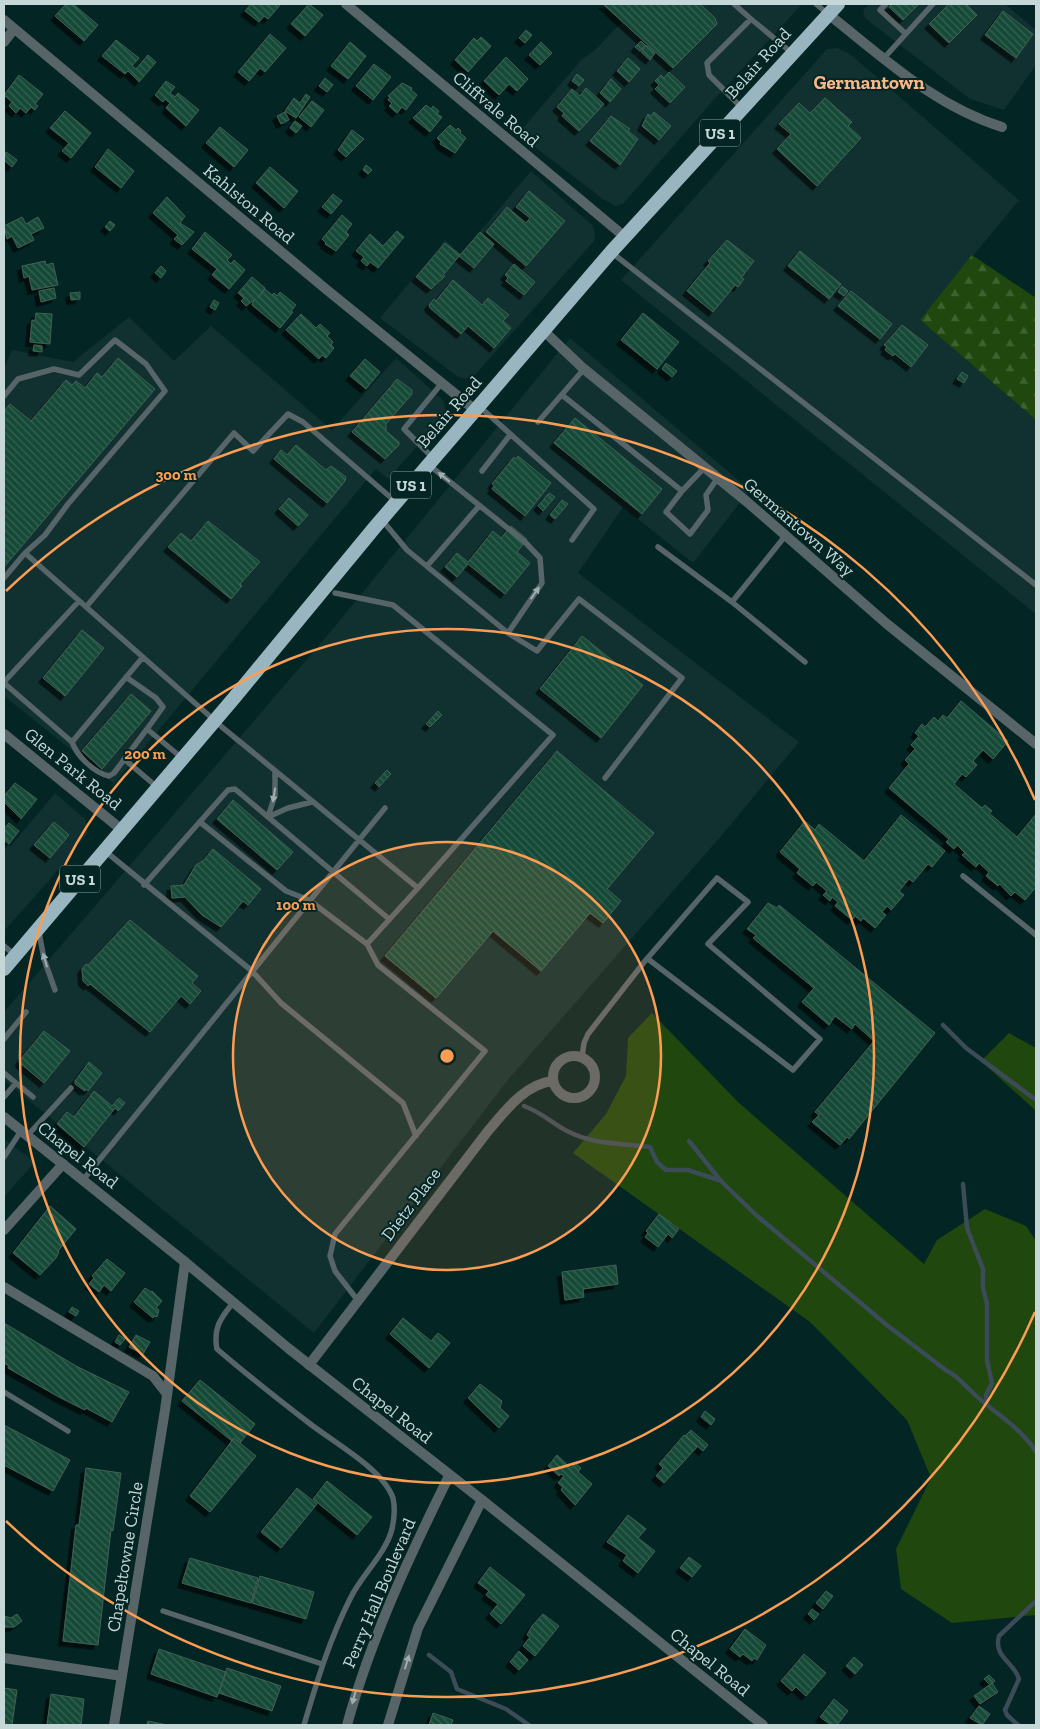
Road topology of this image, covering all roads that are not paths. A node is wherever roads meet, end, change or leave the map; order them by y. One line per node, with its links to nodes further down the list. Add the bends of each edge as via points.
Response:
1 (346, 4): 16 (street, Cliffvale Road)
2 (734, 4): 7 (lane)
3 (816, 4): 6 (lane)
4 (886, 4): 10 (lane, via 880,10)
5 (934, 4): 10 (lane)
6 (833, 9): 12 (highway, Belair Road / US 1); 13 (street)
7 (751, 19): 12 (lane); 14 (lane, via 707,63 710,75)
8 (4, 20): 9 (street, Kahlston Road)
9 (14, 29): 11 (street); 20 (street, Kahlston Road)
10 (906, 34): 13 (lane)
11 (4, 42)
12 (792, 53): 14 (highway, Belair Road / US 1)
13 (884, 58): 15 (street, via 915,84 957,110)
14 (742, 108): 16 (highway, Belair Road / US 1)
15 (1002, 127)
16 (625, 237): 17 (highway, Belair Road / US 1)
17 (611, 252): 18 (highway, Belair Road / US 1); 40 (lane)
18 (544, 331): 19 (street, Germantown Way); 23 (highway, Belair Road / US 1)
19 (584, 369): 21 (lane); 27 (street, Germantown Way)
20 (442, 383): 23 (street, Kahlston Road); 26 (lane, via 404,429)
21 (562, 395): 24 (lane); 30 (lane)
22 (4, 396): 37 (lane, via 18,379 54,369 79,375 115,340 146,364 165,391 45,535)
23 (477, 408): 25 (lane); 26 (highway, Belair Road / US 1)
24 (538, 422)
25 (510, 435): 28 (lane); 35 (lane, via 594,509)
26 (431, 462): 31 (highway, Belair Road / US 1); 32 (lane, one-way to 26)
27 (704, 468): 29 (street, Germantown Way); 30 (lane)
28 (482, 470)
29 (717, 479): 30 (lane, via 706,495 708,510 690,534 666,512); 34 (street, Germantown Way)
30 (682, 491)
31 (396, 502): 33 (highway, Belair Road / US 1); 44 (lane, via 303,422 288,414 253,451 234,433)
32 (479, 506): 38 (lane); 45 (lane, one-way to 32, via 542,583 540,558)
33 (382, 519): 38 (lane, via 407,550); 50 (highway, Belair Road / US 1)
34 (786, 535): 43 (lane); 54 (street, Germantown Way, via 887,624)
35 (572, 540)
36 (658, 547): 43 (lane)
37 (24, 553): 39 (lane); 42 (lane)
38 (427, 566): 45 (lane)
39 (4, 578)
40 (1036, 585)
41 (335, 593): 70 (lane, via 393,605 554,735)
42 (79, 601): 44 (lane); 49 (lane)
43 (732, 602): 47 (lane)
44 (86, 607): 46 (lane)
45 (508, 633): 58 (lane, via 537,651 579,599 682,678)
46 (143, 657): 48 (lane); 50 (lane)
47 (806, 662)
48 (126, 677): 51 (lane, via 156,698 163,707); 53 (lane)
49 (4, 683): 53 (lane)
50 (214, 720): 55 (highway, Belair Road / US 1); 57 (lane)
51 (147, 728): 55 (lane); 56 (lane)
52 (4, 734): 64 (street, Glen Park Road)
53 (72, 742): 56 (lane, via 78,755 103,775 114,773)
54 (1036, 744)
55 (182, 758): 59 (highway, Belair Road / US 1)
56 (124, 759): 59 (lane)
57 (275, 772): 60 (lane); 62 (lane, one-way to 62, via 275,795)
58 (605, 778)
59 (158, 787): 64 (highway, Belair Road / US 1)
60 (312, 802): 62 (lane); 65 (lane)
61 (385, 808): 65 (lane)
62 (268, 817): 63 (lane, via 236,789 228,790); 67 (lane)
63 (200, 822): 69 (lane); 71 (lane, via 286,891)
64 (122, 830): 66 (highway, Belair Road / US 1)
65 (358, 840): 67 (lane); 70 (lane)
66 (104, 850): 69 (lane); 73 (highway, Belair Road / US 1)
67 (333, 870): 71 (lane); 72 (lane)
68 (963, 876): 74 (lane)
69 (144, 885): 80 (lane)
70 (418, 888): 72 (lane)
71 (309, 900): 75 (lane); 80 (lane)
72 (390, 919): 75 (lane)
73 (38, 928): 77 (highway, Belair Road / US 1); 81 (lane, one-way to 73)
74 (1036, 935)
75 (367, 944): 93 (lane, via 378,965 485,1051)
76 (4, 946): 77 (lane)
77 (15, 955): 79 (highway, Belair Road / US 1)
78 (648, 958): 78 (lane, via 716,878 748,902 708,944 820,1039 793,1070); 84 (lane, via 588,1034)
79 (4, 969)
80 (252, 971): 93 (lane, via 281,1003 403,1103); 96 (lane)
81 (55, 990)
82 (26, 1012): 83 (lane)
83 (4, 1039)
84 (582, 1057): 86 (street, via 563,1058 555,1068); 86 (street, via 588,1060 595,1073 588,1093 567,1097)
85 (4, 1073): 87 (lane)
86 (553, 1081): 100 (street, Dietz Place, via 540,1082 514,1101)
87 (16, 1083): 89 (lane); 90 (lane)
88 (71, 1088): 92 (lane)
89 (4, 1097)
90 (33, 1097)
91 (4, 1117): 92 (street, Chapel Road)
92 (24, 1133): 94 (lane); 95 (street, Chapel Road)
93 (416, 1136): 100 (lane, via 335,1234 330,1256 335,1271)
94 (4, 1157)
95 (63, 1164): 96 (street, Chapel Road); 97 (street)
96 (83, 1180): 98 (street, Chapel Road)
97 (4, 1230)
98 (185, 1262): 101 (street, Chapel Road); 104 (street, Chapeltowne Circle)
99 (4, 1287): 104 (street, via 153,1376)
100 (359, 1302): 102 (street, Dietz Place)
101 (232, 1304): 102 (street, Chapel Road); 110 (lane, via 215,1330 216,1349 369,1468 385,1483 393,1500 392,1530 370,1570 352,1594)
102 (309, 1365): 106 (street, Chapel Road)
103 (4, 1392): 105 (lane)
104 (168, 1394): 111 (street, Chapeltowne Circle)
105 (68, 1431)
106 (449, 1476): 107 (street, Chapel Road); 114 (street, Perry Hall Boulevard, one-way to 114, via 383,1615 360,1676)
107 (482, 1500): 115 (street, one-way to 107, via 418,1628); 116 (street, Chapel Road)
108 (163, 1611): 110 (lane)
109 (4, 1658): 111 (street)
110 (322, 1664): 113 (lane)
111 (122, 1676): 112 (street, Chapeltowne Circle)
112 (114, 1725)
113 (304, 1725)
114 (347, 1725)
115 (388, 1725)
116 (763, 1725)

